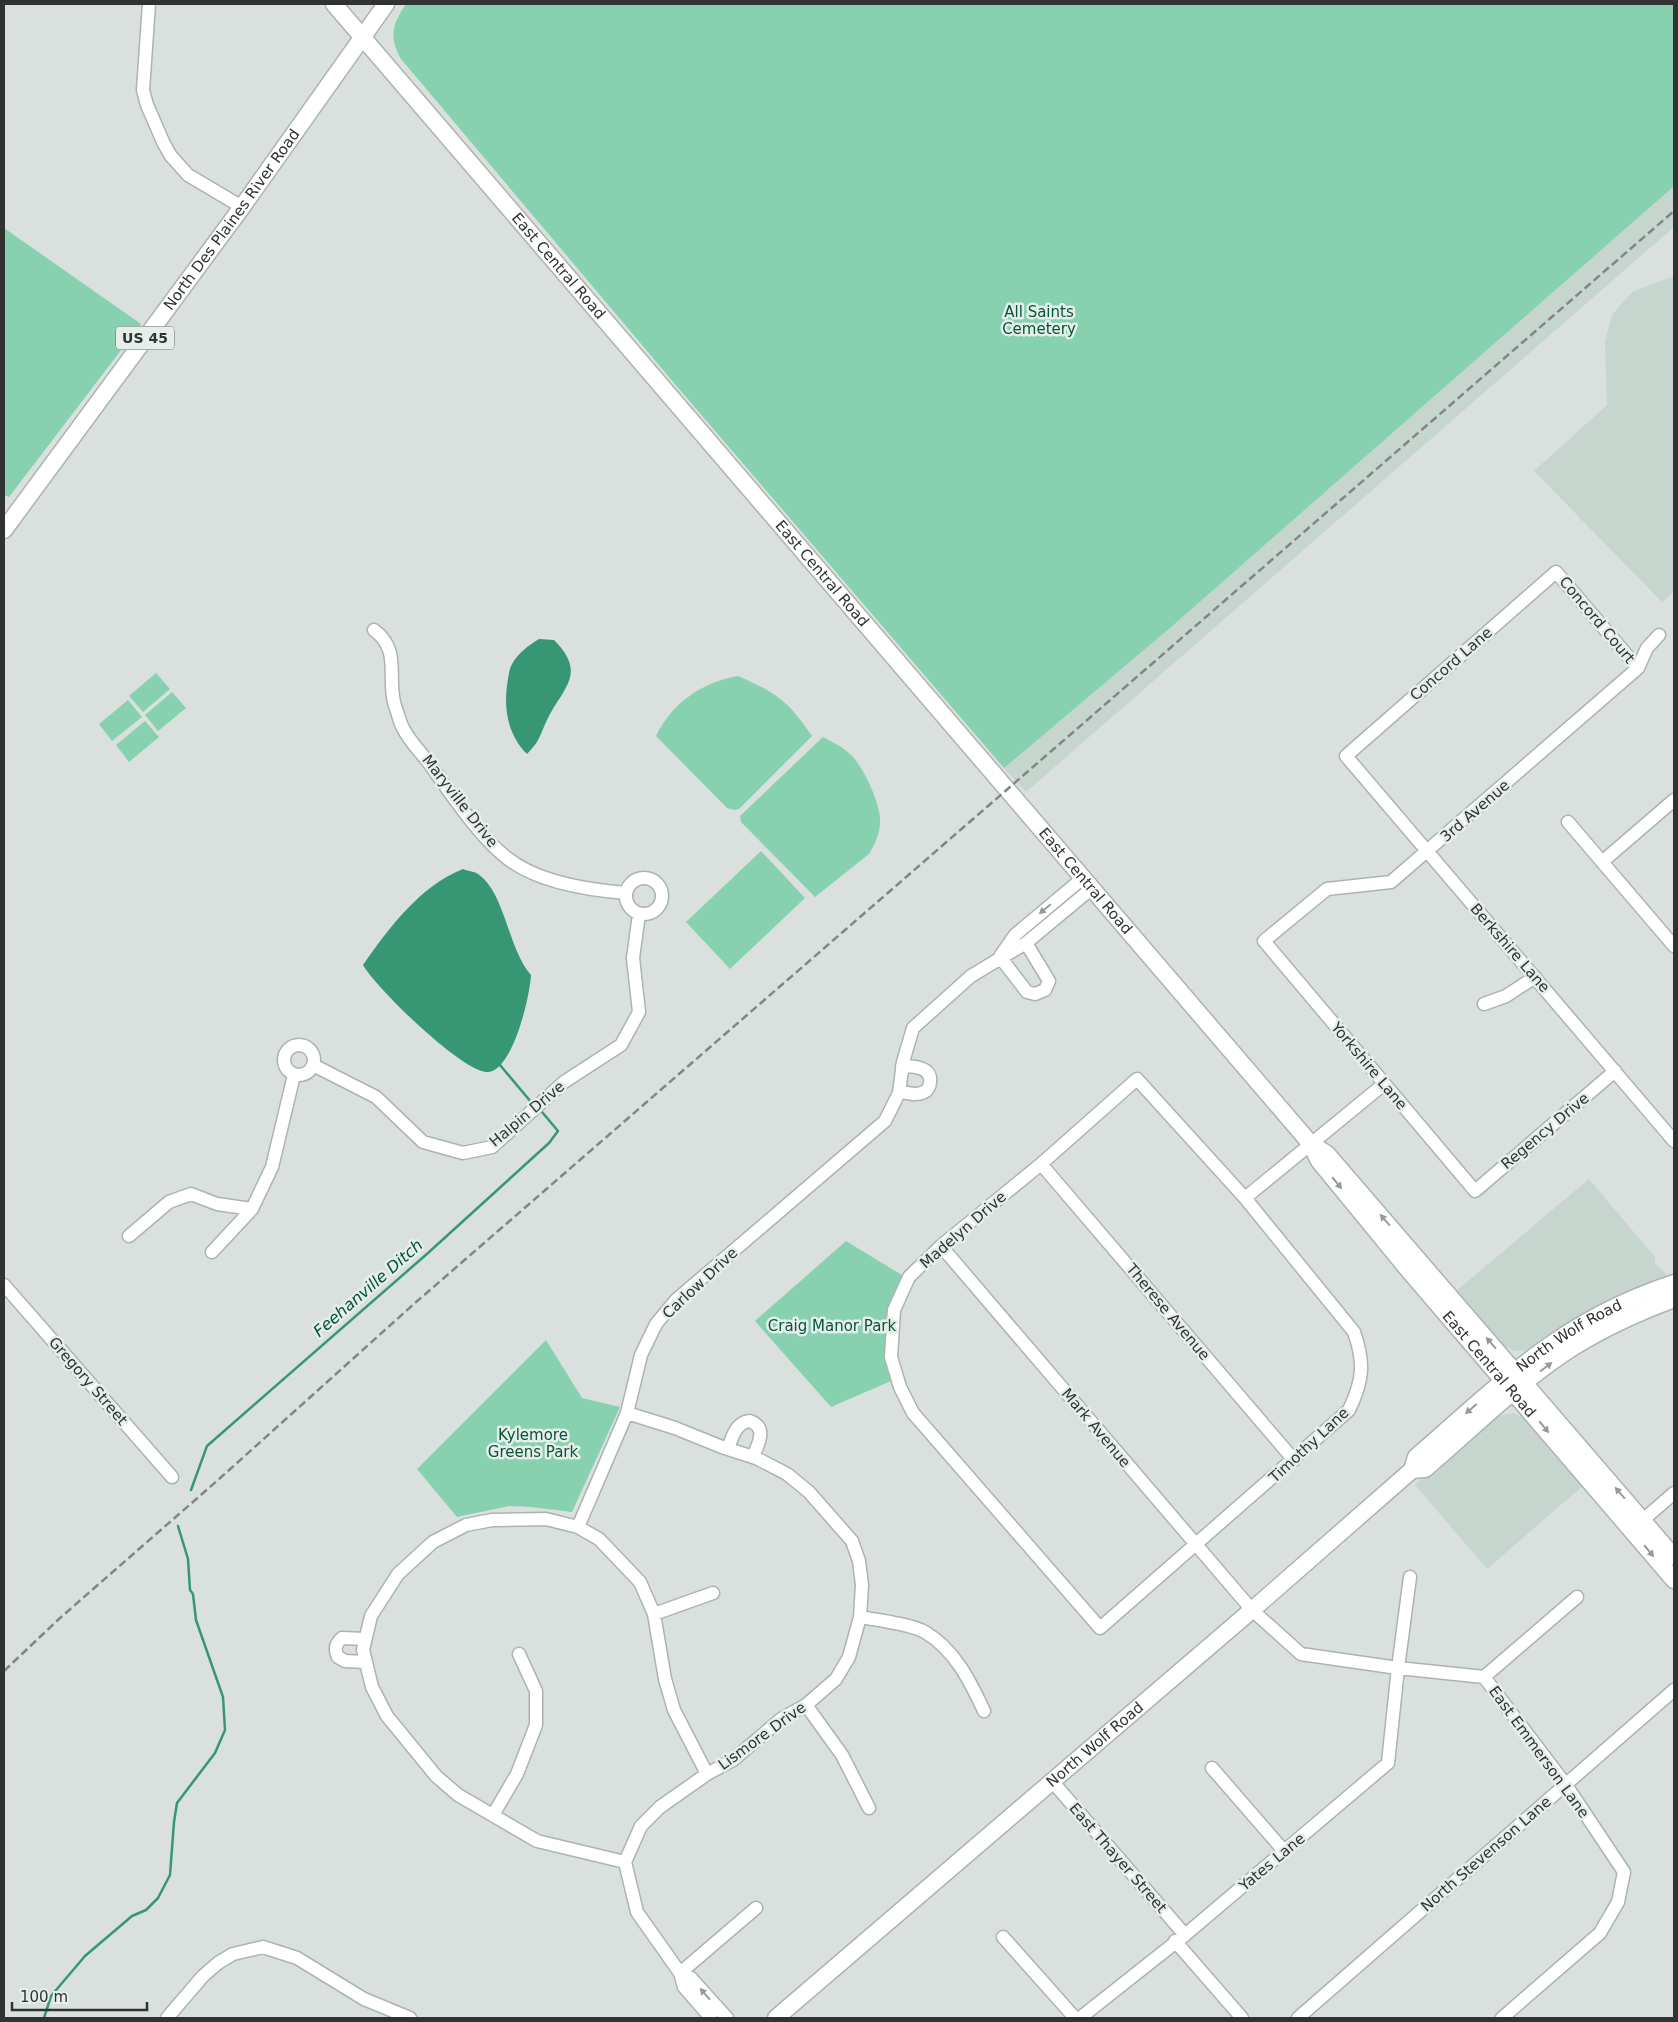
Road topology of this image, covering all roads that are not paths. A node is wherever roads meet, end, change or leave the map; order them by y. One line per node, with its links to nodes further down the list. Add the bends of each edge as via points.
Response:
1 (149, 4): 5 (street, via 143,90 164,144 188,175)
2 (334, 4): 4 (main road, East Central Road)
3 (386, 4): 4 (main road, North Des Plaines River Road / US 45)
4 (363, 36): 5 (main road, North Des Plaines River Road / US 45); 16 (main road, East Central Road)
5 (242, 207): 6 (main road, North Des Plaines River Road / US 45)
6 (4, 530)
7 (1556, 572): 10 (street, Concord Court); 11 (street, Concord Lane)
8 (374, 630): 17 (street, Maryville Drive, via 389,647 392,692 403,728 452,797 493,845 506,858 546,878)
9 (1659, 635): 10 (street, 3rd Avenue, via 1647,648)
10 (1638, 668): 14 (street, 3rd Avenue)
11 (1346, 756): 14 (street, Berkshire Lane)
12 (1674, 800): 15 (street)
13 (1568, 822): 15 (street)
14 (1428, 853): 19 (street, 3rd Avenue, via 1391,882 1327,888); 23 (street, Berkshire Lane)
15 (1602, 862): 21 (street)
16 (1087, 883): 20 (street, Carlow Drive); 22 (street, Carlow Drive, one-way to 22, via 1015,935); 33 (main road, East Central Road)
17 (626, 893): 18 (street, via 627,904); 18 (street, via 637,879 650,879 659,886 662,899 656,910)
18 (639, 914): 25 (street, Halpin Drive, via 633,958 639,1012 621,1045 564,1082 492,1147 463,1153 423,1142 376,1097)
19 (1264, 941): 30 (street, Yorkshire Lane)
20 (1026, 943): 22 (street, Carlow Drive); 22 (street, via 1049,981 1045,990 1036,994 1027,992)
21 (1674, 946)
22 (1000, 957): 26 (street, Carlow Drive, via 971,976 913,1028)
23 (1535, 977): 24 (street, via 1506,996); 27 (street, Berkshire Lane)
24 (1484, 1004)
25 (313, 1065): 28 (street, via 306,1074); 28 (street, via 314,1056 309,1048 292,1046 283,1061 286,1070)
26 (902, 1066): 31 (street, Carlow Drive); 31 (street, via 922,1068 931,1080 924,1092)
27 (1615, 1072): 32 (street, Berkshire Lane); 35 (street, Regency Drive)
28 (294, 1075): 37 (street, via 272,1167)
29 (1138, 1079): 34 (street, Madelyn Drive); 36 (street, Timothy Lane)
30 (1384, 1084): 33 (street); 35 (street, Yorkshire Lane)
31 (899, 1091): 45 (street, Carlow Drive, via 885,1121 671,1306 656,1324 641,1355)
32 (1674, 1141)
33 (1310, 1143): 36 (street); 44 (main road, East Central Road, via 1319,1162)
34 (1041, 1164): 39 (street, Madelyn Drive); 48 (street, Therese Avenue)
35 (1475, 1191)
36 (1245, 1198): 48 (street, Timothy Lane, via 1354,1332 1362,1363 1359,1389 1349,1410)
37 (252, 1208): 38 (street, via 217,1204 191,1194 169,1202); 40 (street)
38 (129, 1236)
39 (941, 1246): 53 (street, Mark Avenue); 62 (street, Madelyn Drive, via 910,1277 894,1310 891,1357 900,1387 913,1413)
40 (212, 1252)
41 (1674, 1283): 44 (main road, North Wolf Road, via 1634,1298 1559,1339)
42 (4, 1285): 49 (street, Gregory Street)
43 (1674, 1299): 44 (main road, North Wolf Road, one-way to 43, via 1596,1334)
44 (1515, 1382): 51 (main road, East Central Road, one-way to 44); 56 (main road, East Central Road, one-way to 56); 59 (main road, North Wolf Road, via 1425,1469 1412,1470)
45 (628, 1413): 46 (street, Lismore Drive); 52 (street, Carlow Drive)
46 (728, 1449): 47 (street, Lismore Drive); 47 (street, via 736,1429 750,1421 759,1427 761,1433)
47 (753, 1457): 61 (street, Lismore Drive, via 788,1474 809,1492 852,1541 862,1585)
48 (1294, 1460): 53 (street, Timothy Lane)
49 (172, 1477)
50 (1674, 1493): 51 (street)
51 (1643, 1520): 54 (main road, East Central Road)
52 (578, 1527): 60 (street, via 598,1539 640,1582); 63 (street, via 546,1519 492,1520 466,1525 433,1542 398,1574 371,1616)
53 (1196, 1545): 59 (street, Mark Avenue); 62 (street, Timothy Lane)
54 (1674, 1557)
55 (1410, 1577): 66 (street, Yates Lane)
56 (1674, 1580)
57 (713, 1593): 60 (street)
58 (1577, 1597): 67 (street)
59 (1252, 1610): 66 (street, East Emmerson Lane, via 1301,1654); 74 (main road, North Wolf Road)
60 (654, 1614): 73 (street, via 674,1710)
61 (860, 1617): 69 (street, Lismore Drive, via 849,1657 836,1679); 71 (street, via 924,1631 951,1653 970,1680)
62 (1100, 1628)
63 (365, 1639): 65 (street); 65 (street, via 342,1638 335,1648 338,1657 345,1661)
64 (519, 1654): 77 (street, via 536,1691 536,1725 517,1774)
65 (366, 1662): 77 (street, via 372,1687 387,1716 411,1746 436,1776 458,1795)
66 (1398, 1668): 67 (street, East Emmerson Lane); 78 (street, Yates Lane, via 1388,1763)
67 (1484, 1677): 75 (street, East Emmerson Lane)
68 (1670, 1694): 70 (street); 75 (street, North Stevenson Lane)
69 (806, 1704): 73 (street, Lismore Drive, via 781,1719 733,1760); 76 (street, via 842,1755)
70 (1674, 1708)
71 (984, 1711)
72 (1212, 1768): 78 (street)
73 (707, 1774): 79 (street, Lismore Drive, via 660,1807 641,1826)
74 (1052, 1781): 82 (street, East Thayer Street); 88 (main road, North Wolf Road)
75 (1566, 1785): 92 (street, North Stevenson Lane); 93 (street, East Emmerson Lane, via 1624,1872 1618,1902 1600,1933)
76 (869, 1808)
77 (493, 1816): 79 (street, via 537,1841)
78 (1284, 1851): 82 (street, Yates Lane)
79 (625, 1862): 83 (street, via 637,1912)
80 (756, 1908): 83 (street)
81 (1003, 1937): 89 (street)
82 (1180, 1938): 90 (street, Yates Lane); 91 (street, East Thayer Street)
83 (680, 1973): 86 (street, via 684,1988); 87 (street, one-way to 83, via 692,1978)
84 (167, 2018): 85 (street, via 218,1963 233,1954 263,1947 297,1958 364,1999)
85 (410, 2018)
86 (711, 2018)
87 (727, 2018)
88 (776, 2018)
89 (1075, 2018)
90 (1080, 2018)
91 (1242, 2018)
92 (1298, 2018)
93 (1502, 2018)

